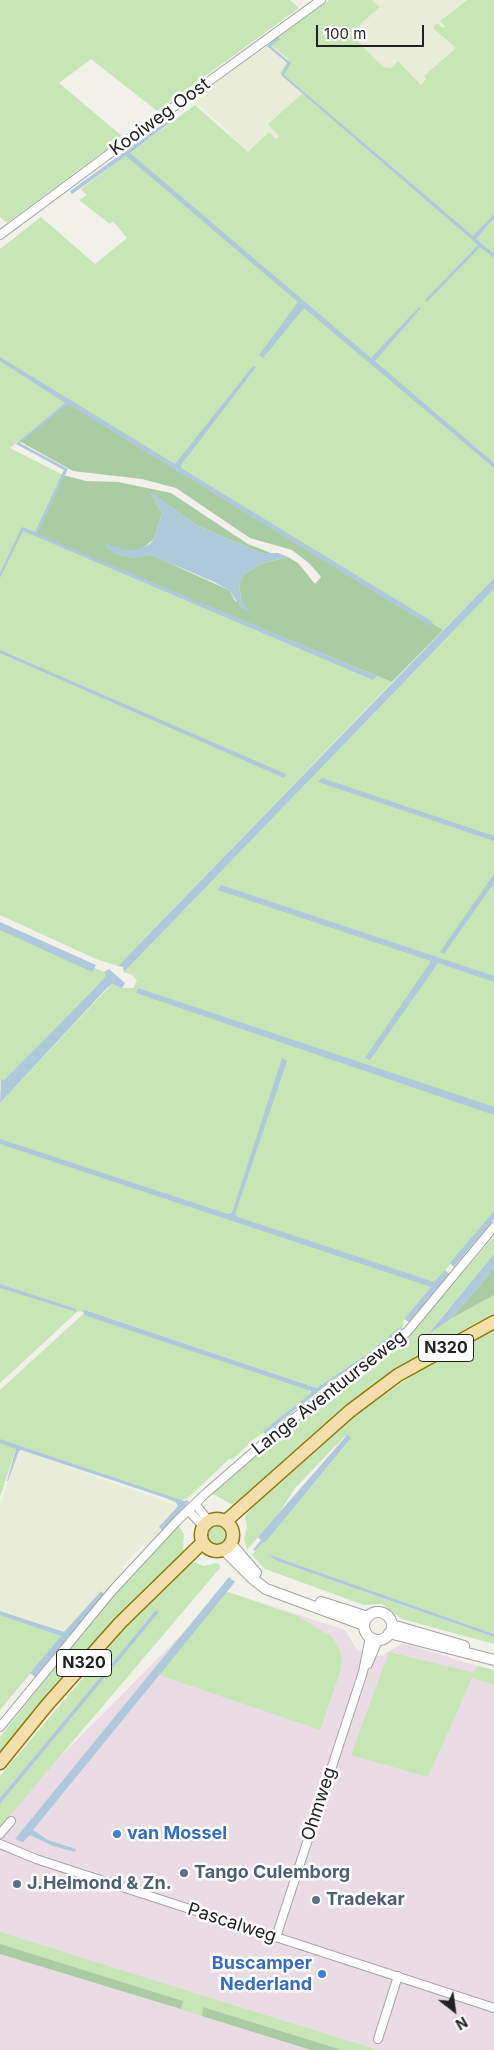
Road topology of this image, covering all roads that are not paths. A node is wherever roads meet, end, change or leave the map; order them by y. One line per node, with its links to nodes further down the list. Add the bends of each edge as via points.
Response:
1 (321, 0): 2 (street, Kooiweg Oost)
2 (0, 236)
3 (494, 1227): 5 (street, Lange Aventuurseweg, via 407,1332 280,1429)
4 (494, 1322): 8 (main road, N320, via 398,1375 370,1395 326,1430)
5 (194, 1504): 6 (street, Lange Aventuurseweg); 7 (street)
6 (188, 1510): 7 (street); 16 (street, Lange Aventuurseweg, via 112,1591)
7 (206, 1523): 8 (main road, via 218,1519); 9 (main road, via 200,1534)
8 (228, 1524): 10 (main road, via 233,1536)
9 (205, 1546): 10 (main road, via 216,1552); 17 (main road, N320, via 189,1564 175,1571 120,1622)
10 (227, 1547): 11 (street, via 253,1579 266,1588)
11 (366, 1621): 12 (street, via 374,1612 382,1613 389,1617); 13 (street, via 365,1632)
12 (391, 1629): 13 (street); 14 (street); 15 (street)
13 (374, 1639): 21 (street, Ohmweg)
14 (494, 1654)
15 (494, 1660)
16 (0, 1727)
17 (0, 1763)
18 (11, 1821): 19 (street)
19 (0, 1834)
20 (0, 1844): 21 (street, Pascalweg, via 36,1860)
21 (276, 1937): 22 (street, Pascalweg)
22 (398, 1976): 23 (street, Pascalweg); 24 (street)
23 (494, 2008)
24 (378, 2039)

